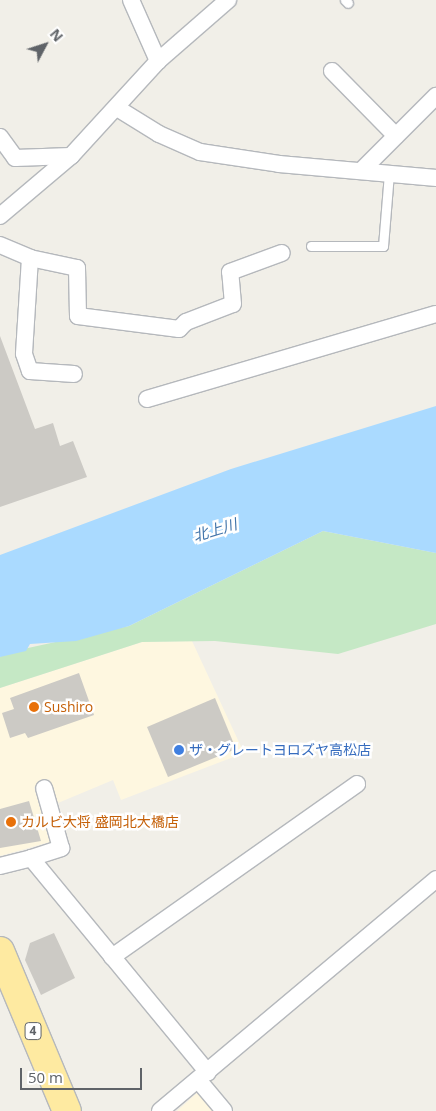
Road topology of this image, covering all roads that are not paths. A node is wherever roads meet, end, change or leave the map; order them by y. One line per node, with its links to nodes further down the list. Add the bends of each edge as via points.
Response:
1 (132, 0): 3 (street)
2 (228, 0): 3 (street)
3 (158, 61): 6 (street)
4 (332, 71): 7 (street)
5 (436, 96): 7 (street)
6 (117, 108): 9 (street); 10 (street, via 159,134 200,152)
7 (396, 136): 10 (street)
8 (0, 137): 9 (street, via 15,158)
9 (71, 156): 13 (street)
10 (362, 170): 11 (street)
11 (389, 173): 12 (street); 15 (lane, via 383,246)
12 (436, 178)
13 (0, 216)
14 (0, 245): 17 (street)
15 (311, 246)
16 (282, 253): 17 (street, via 230,272 233,304 186,322 179,329 78,316 77,268)
17 (30, 258): 19 (street, via 24,354 30,370)
18 (436, 314): 20 (street)
19 (74, 374)
20 (147, 399)
21 (357, 784): 27 (street)
22 (44, 788): 23 (street, via 61,848)
23 (31, 858): 24 (street); 27 (street)
24 (0, 866)
25 (436, 879): 29 (street)
26 (0, 951): 31 (highway, 4)
27 (112, 957): 29 (street)
28 (0, 998): 30 (highway, 4)
29 (204, 1077): 32 (street); 33 (street)
30 (46, 1111)
31 (67, 1111)
32 (160, 1111)
33 (224, 1111)

